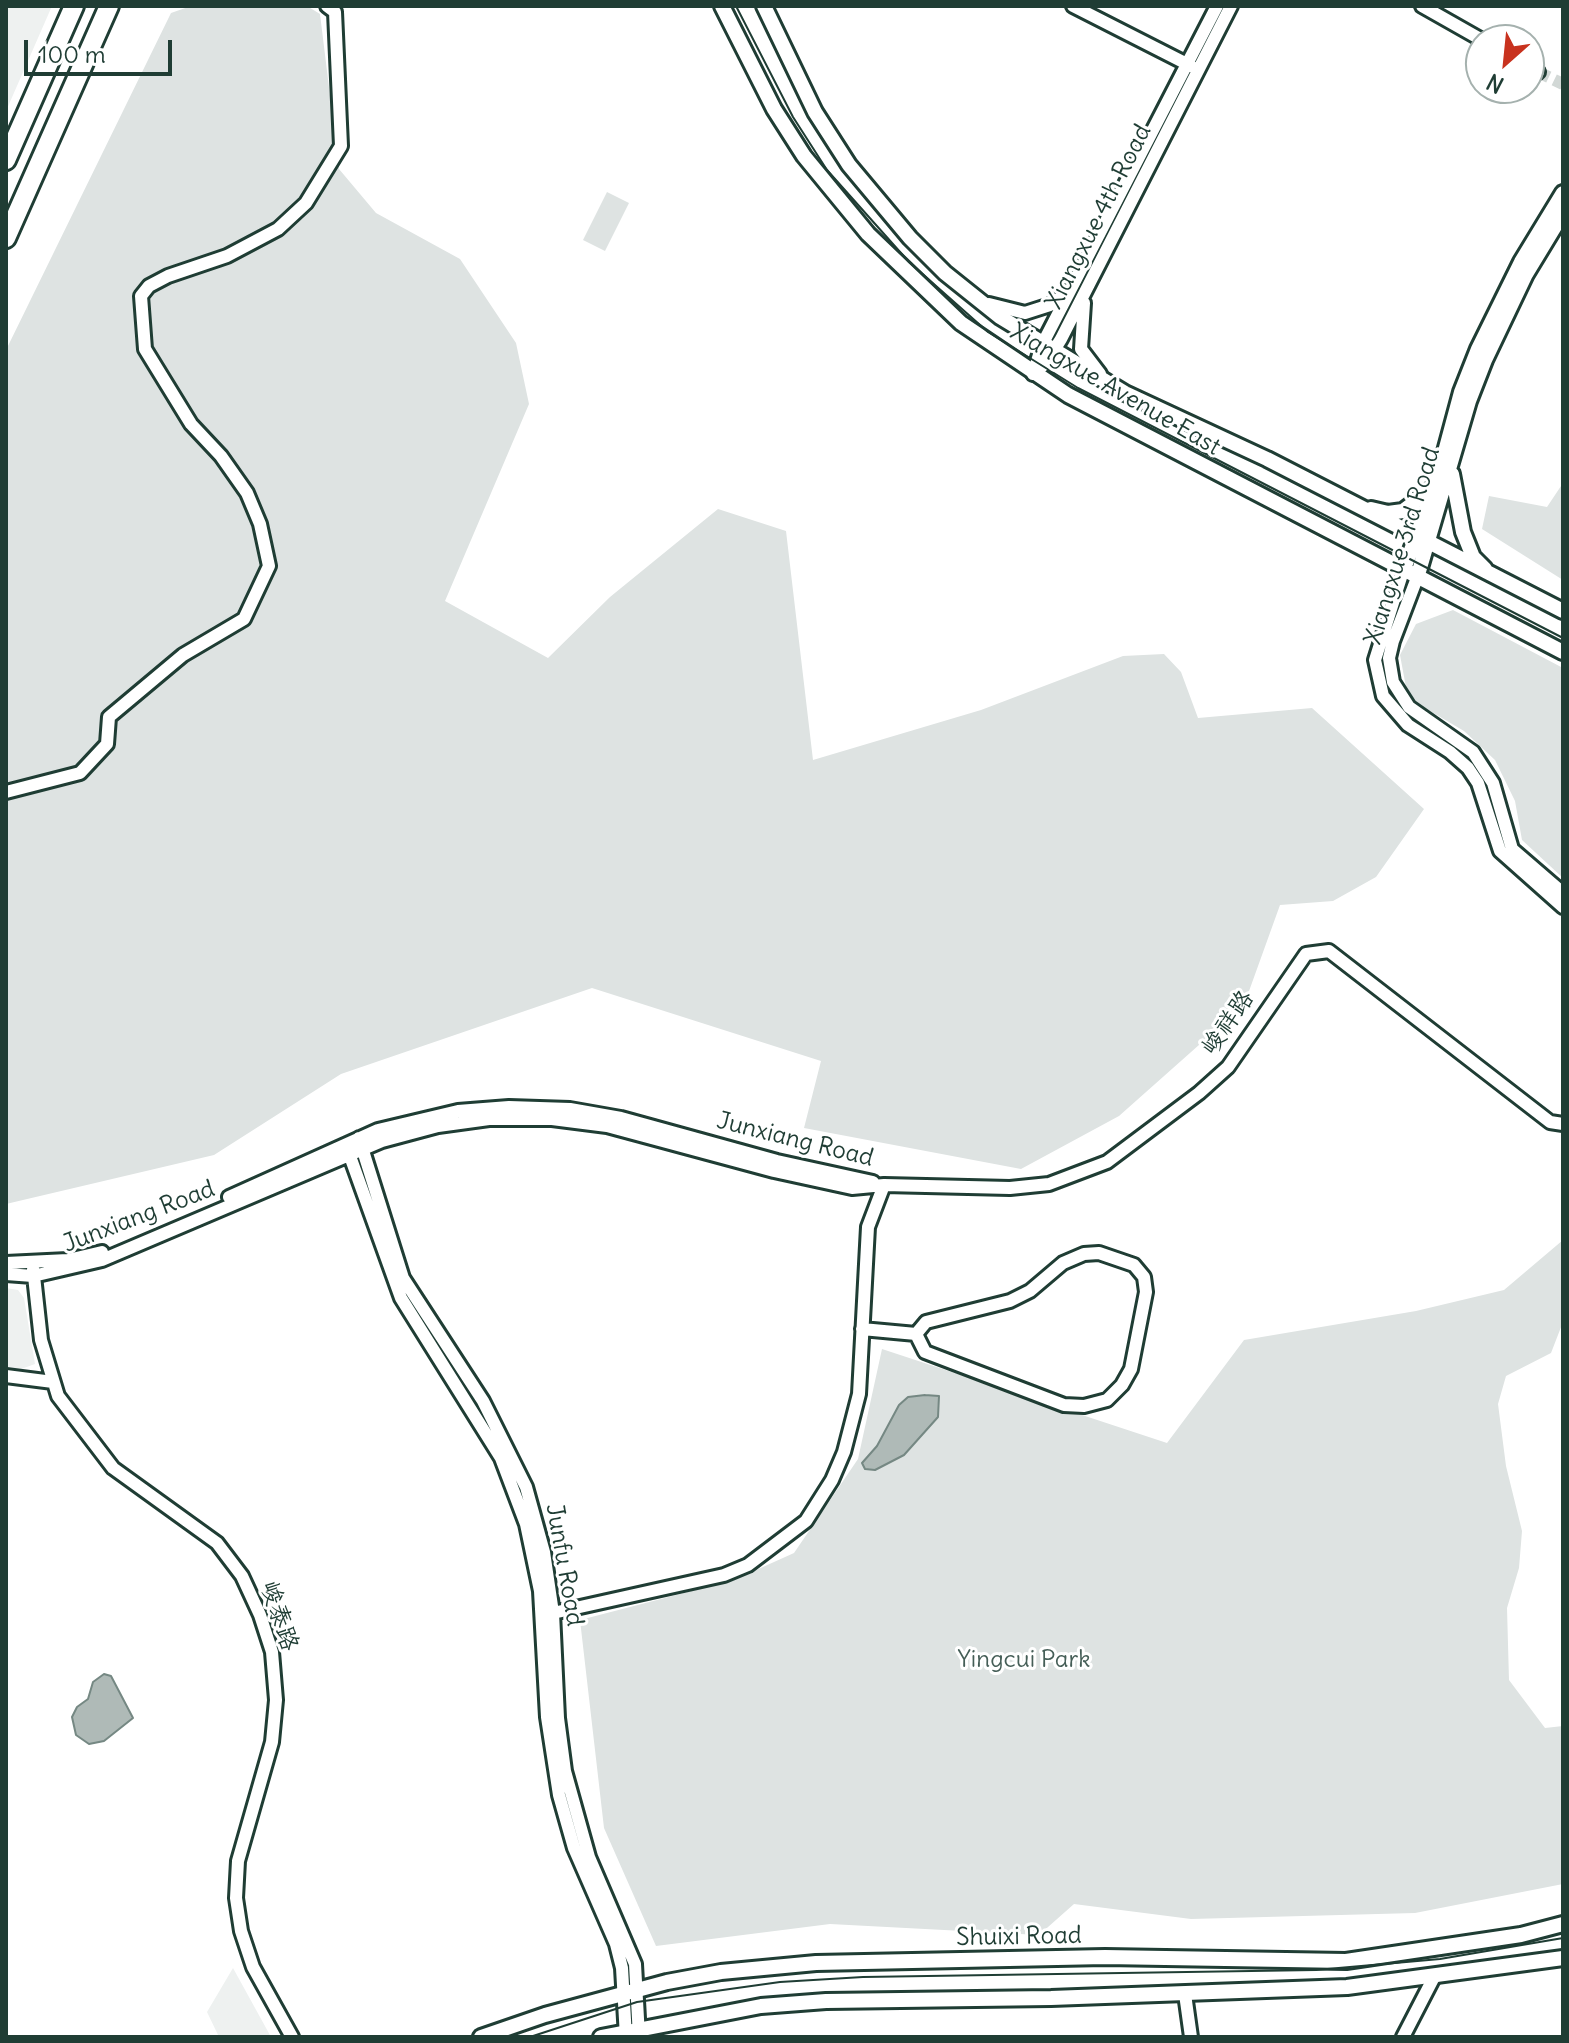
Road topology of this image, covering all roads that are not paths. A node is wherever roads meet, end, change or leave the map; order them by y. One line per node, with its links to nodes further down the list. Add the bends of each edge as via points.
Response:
1 (74, 6): 12 (highway)
2 (109, 6): 15 (highway)
3 (327, 6): 30 (street, via 335,12 341,146 306,203 278,229 227,256 168,276 141,296 145,349 191,424 247,493 269,566 244,619 183,655 109,717 107,744 80,773)
4 (722, 6): 20 (main road, Xiangxue Avenue East, via 774,109 840,202 930,296)
5 (764, 6): 17 (main road, Xiangxue Avenue East, via 815,112 849,165 902,230)
6 (1073, 6): 11 (street)
7 (1217, 6): 11 (street, Xiangxue 4th Road)
8 (1231, 6): 11 (street, Xiangxue 4th Road)
9 (1422, 6): 10 (street)
10 (1465, 30)
11 (1192, 67): 16 (street, Xiangxue 4th Road); 18 (street, Xiangxue 4th Road)
12 (6, 160)
13 (1563, 193): 23 (main road, Xiangxue 3rd Road, via 1478,349)
14 (1563, 213): 22 (main road, Xiangxue 3rd Road, via 1526,274 1485,360)
15 (6, 238)
16 (1070, 290): 17 (street, via 1050,305 1025,313 998,308); 19 (street, Xiangxue 4th Road)
17 (968, 293): 19 (main road, Xiangxue Avenue East)
18 (1085, 293): 19 (street, Xiangxue 4th Road); 21 (street, via 1081,349 1098,373)
19 (1048, 349): 20 (street, Xiangxue 4th Road); 21 (main road, Xiangxue Avenue East)
20 (1033, 374): 26 (main road, Xiangxue Avenue East)
21 (1125, 393): 24 (main road, Xiangxue Avenue East)
22 (1452, 469): 25 (main road, Xiangxue 3rd Road); 27 (main road, via 1473,557)
23 (1436, 485): 24 (main road, via 1413,506 1396,513); 25 (main road, Xiangxue 3rd Road)
24 (1346, 500): 25 (main road, Xiangxue Avenue East)
25 (1422, 542): 26 (main road, Xiangxue 3rd Road); 27 (main road, Xiangxue Avenue East)
26 (1410, 574): 29 (main road, Xiangxue Avenue East); 31 (street, Xiangxue 3rd Road, via 1389,658 1393,682 1409,707 1473,752 1493,783 1512,849); 32 (street, via 1375,660 1383,696 1408,725 1468,768 1500,851)
27 (1505, 583): 28 (main road, Xiangxue Avenue East)
28 (1563, 611)
29 (1563, 652)
30 (6, 792)
31 (1563, 893)
32 (1563, 907)
33 (1563, 1124): 35 (street, 峻祥路, via 1550,1122 1329,951 1306,954 1228,1067 1107,1162 1049,1184)
34 (355, 1146): 35 (street, Junxiang Road, via 416,1119 458,1111 570,1109); 37 (street, Junxiang Road, via 127,1250 71,1269); 43 (street, Junfu Road, via 403,1278 483,1401 526,1487); 47 (street, Junfu Road, via 385,1260 401,1298 484,1427 514,1488 540,1591 547,1717 559,1795)
35 (884, 1185): 39 (street, via 868,1227)
36 (6, 1263): 37 (street, Junxiang Road)
37 (33, 1270): 38 (street, Junxiang Road); 42 (street, 峻泰路, via 41,1340)
38 (6, 1274)
39 (862, 1329): 40 (street); 43 (street, via 859,1394 844,1452 806,1521 748,1565 724,1575)
40 (916, 1334): 40 (street, via 925,1352 1064,1405 1084,1406 1107,1400 1131,1369 1146,1292 1144,1277 1118,1257 1084,1254 1010,1301 926,1322)
41 (6, 1376): 42 (street)
42 (53, 1382): 50 (street, 峻泰路, via 77,1424 113,1468 217,1543 242,1576 260,1615 272,1652 276,1700 272,1742 238,1861 236,1898 253,1967)
43 (553, 1613): 47 (street, Junfu Road, via 565,1771 589,1857 630,1948)
44 (1563, 1924): 47 (main road, Shuixi Road, via 1346,1961 1105,1957 816,1963 721,1972)
45 (1563, 1958): 46 (main road)
46 (1434, 1977): 48 (main road, via 1347,1987); 54 (street)
47 (630, 1992): 49 (street, Junfu Road); 51 (main road, Shuixi Road)
48 (1185, 1994): 49 (main road, via 826,2001 761,2006); 53 (street)
49 (632, 2033): 52 (main road)
50 (292, 2037)
51 (481, 2037)
52 (601, 2037)
53 (1191, 2037)
54 (1403, 2037)

